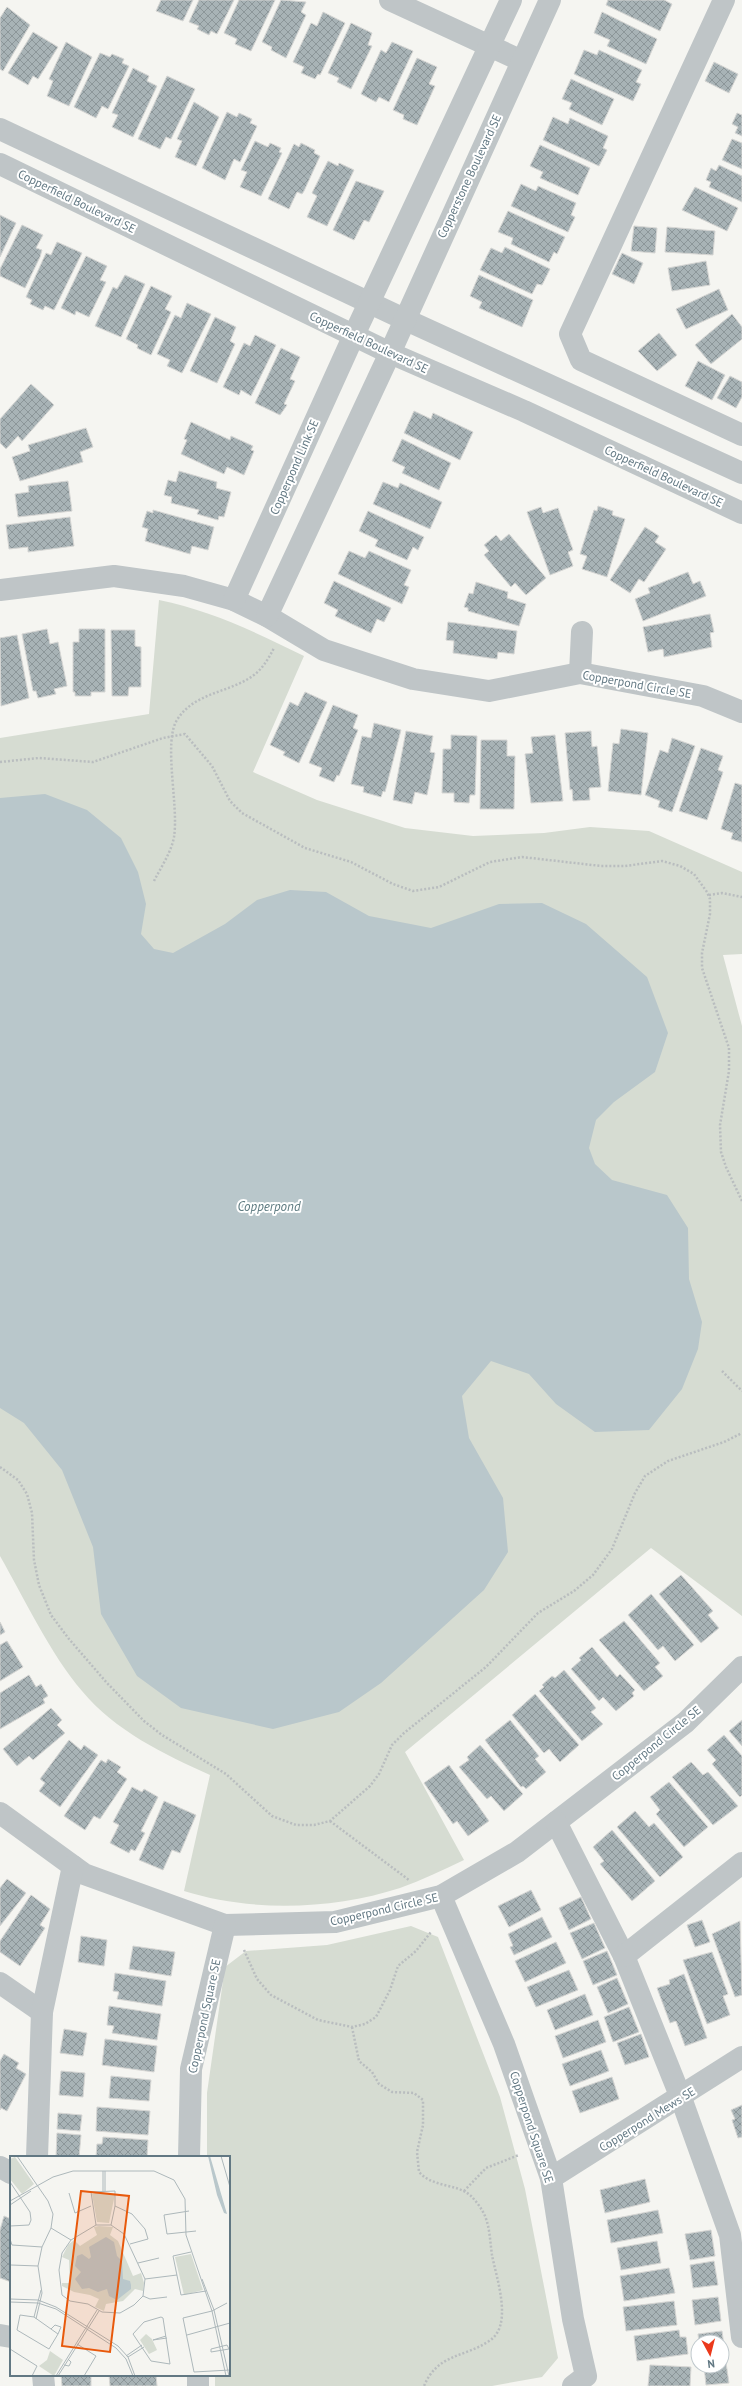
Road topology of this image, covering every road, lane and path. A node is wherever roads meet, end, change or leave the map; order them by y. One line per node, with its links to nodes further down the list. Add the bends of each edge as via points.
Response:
1 (390, 0): 5 (street)
2 (511, 0): 5 (street)
3 (550, 0): 6 (street, Copperstone Boulevard SE)
4 (724, 0): 13 (street, via 570,334 581,360)
5 (488, 46): 6 (street); 9 (street)
6 (522, 61): 10 (street, Copperstone Boulevard SE)
7 (0, 129): 9 (street)
8 (0, 164): 11 (street, Copperfield Boulevard SE)
9 (369, 303): 10 (street); 11 (street)
10 (404, 319): 12 (street, Copperstone Boulevard SE); 14 (street)
11 (354, 335): 12 (street, Copperfield Boulevard SE); 17 (street, Copperpond Link SE)
12 (390, 353): 15 (street, Copperfield Boulevard SE, via 524,411); 18 (street)
13 (742, 435)
14 (742, 473)
15 (742, 513)
16 (0, 590): 17 (street, Copperpond Circle SE, via 114,576 184,586)
17 (234, 600): 18 (street, Copperpond Circle SE)
18 (267, 616): 21 (street, Copperpond Circle SE, via 324,650 413,679 489,691)
19 (582, 632): 21 (street)
20 (274, 648): 23 (path, via 255,675 187,707 177,720)
21 (580, 673): 22 (street, Copperpond Circle SE, via 704,696)
22 (742, 712)
23 (171, 735): 24 (path, via 93,762 39,758); 25 (path, via 174,836); 26 (path, via 182,733 193,742 216,771 230,802 242,813 299,846 351,862 402,888 417,891 431,889 490,862 522,857 601,866 662,861 680,866 694,874)
24 (0, 762)
25 (154, 881)
26 (709, 895): 27 (path, via 722,893); 28 (path, via 710,914 702,953 702,968 728,1042 730,1059 720,1139 723,1161)
27 (742, 897)
28 (742, 1201)
29 (722, 1371): 30 (path)
30 (742, 1391)
31 (742, 1433): 35 (path, via 724,1442 675,1458 645,1476 635,1493 614,1544 593,1575 574,1591 538,1613 486,1667 412,1724 392,1745 379,1774 370,1786)
32 (0, 1467): 35 (path, via 18,1480 27,1494 32,1513 34,1560 49,1611 107,1683 153,1729 226,1774 272,1816 296,1825 314,1825)
33 (742, 1667): 36 (street, Copperpond Circle SE, via 686,1722)
34 (0, 1813): 38 (street, Copperpond Circle SE)
35 (330, 1821): 39 (path, via 390,1864)
36 (556, 1822): 40 (street, Copperpond Circle SE, via 517,1852); 44 (street)
37 (742, 1863): 44 (street)
38 (73, 1866): 41 (street, Copperpond Circle SE, via 84,1874); 46 (street)
39 (412, 1884)
40 (441, 1896): 41 (street, Copperpond Circle SE, via 335,1922); 55 (street, Copperpond Square SE, via 504,2044)
41 (225, 1924): 52 (street, Copperpond Square SE, via 191,2069)
42 (431, 1932): 47 (path, via 416,1952 398,1966 390,1990 376,2017 365,2024)
43 (244, 1950): 47 (path, via 257,1979 272,1995 318,2020)
44 (624, 1956): 49 (street)
45 (0, 1983): 46 (street)
46 (42, 2012): 51 (street)
47 (352, 2027): 56 (path, via 359,2061 372,2072 380,2084 392,2092 414,2093 423,2100 424,2125 417,2152 419,2172 438,2184)
48 (742, 2057): 49 (street, Copperpond Mews SE)
49 (681, 2098): 55 (street, Copperpond Mews SE); 59 (street, via 730,2235)
50 (525, 2154): 56 (path, via 486,2168)
51 (37, 2156)
52 (190, 2156)
53 (0, 2167): 54 (street)
54 (10, 2172)
55 (551, 2178): 63 (street, Copperpond Square SE, via 573,2319 586,2376)
56 (464, 2190): 62 (path, via 481,2210 488,2225 501,2301 499,2327 490,2341 440,2364)
57 (0, 2335): 58 (street)
58 (10, 2337)
59 (742, 2337)
60 (43, 2376): 61 (street)
61 (44, 2386)
62 (424, 2386)
63 (573, 2386)

